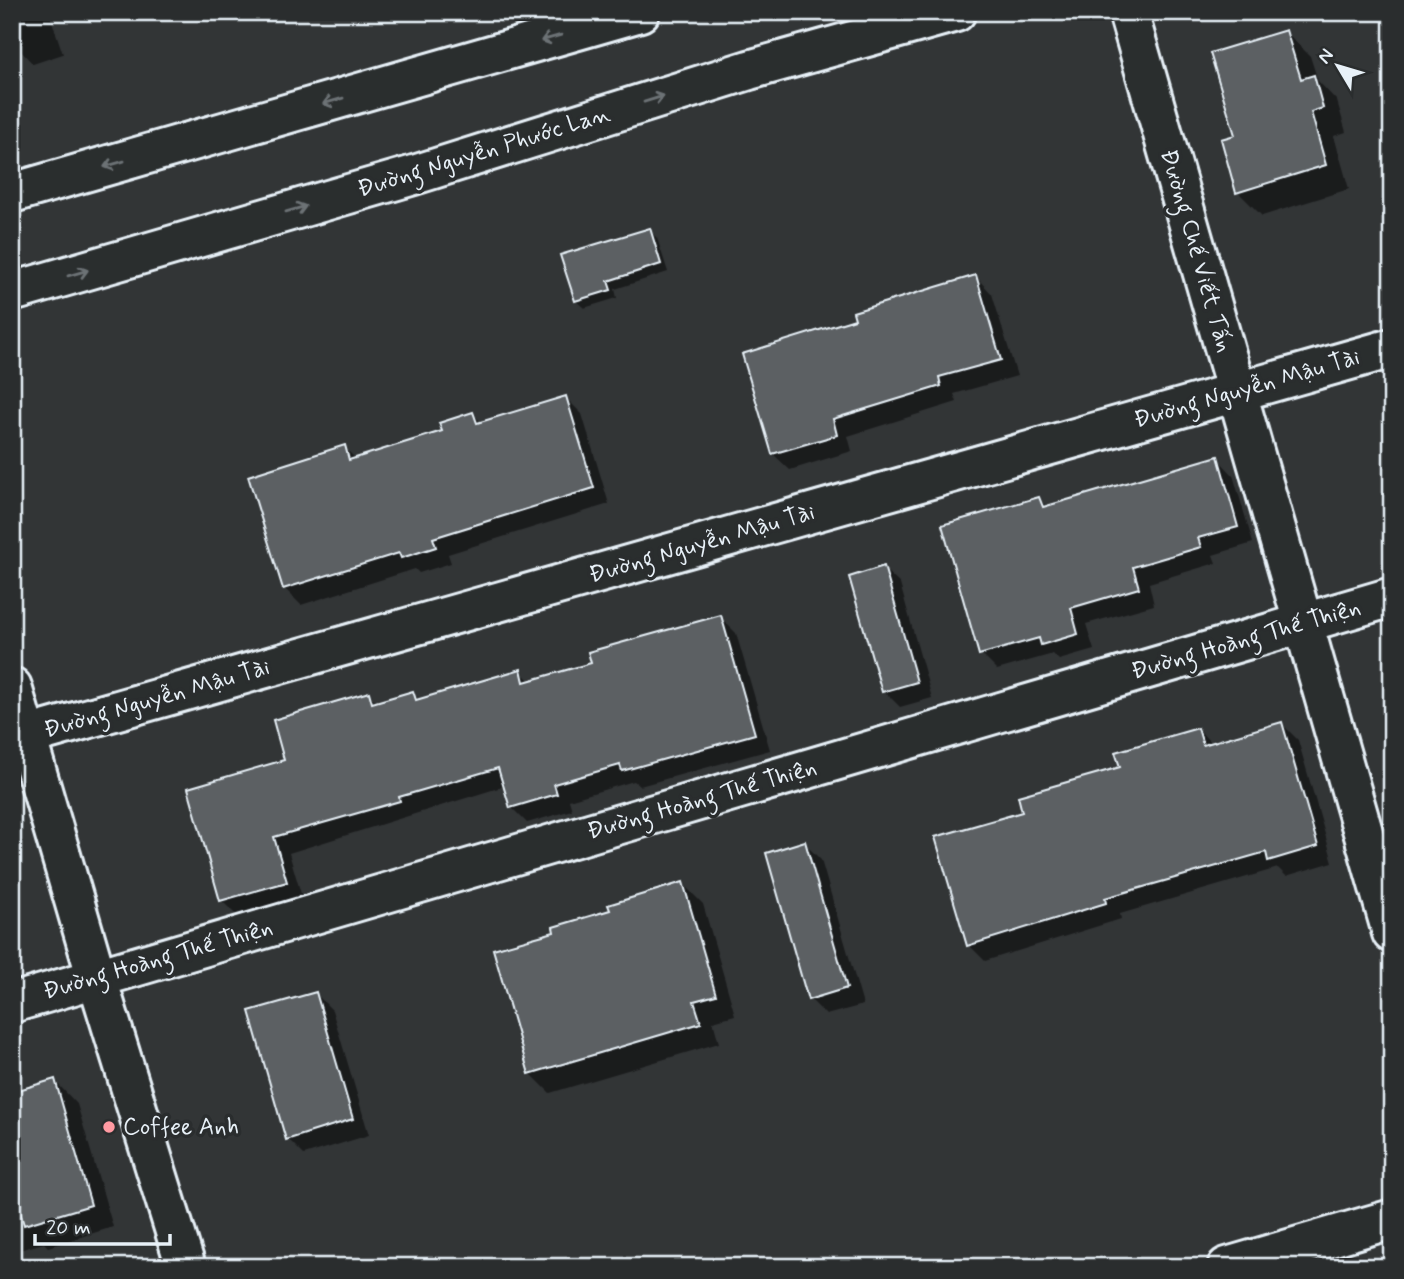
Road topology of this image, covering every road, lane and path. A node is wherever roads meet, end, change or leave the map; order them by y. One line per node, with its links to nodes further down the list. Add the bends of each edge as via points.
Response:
1 (640, 12): 4 (street, one-way to 4)
2 (956, 12): 5 (street, Đường Nguyễn Phước Lan, one-way to 2)
3 (1128, 12): 7 (street, Đường Chế Viết Tấn)
4 (12, 193)
5 (12, 292)
6 (1392, 348): 7 (street, Đường Nguyễn Mậu Tài)
7 (1237, 392): 9 (street, Đường Chế Viết Tấn); 11 (street, Đường Nguyễn Mậu Tài)
8 (1392, 597): 9 (street, Đường Hoàng Thế Thiện)
9 (1303, 624): 12 (street, Đường Chế Viết Tấn); 13 (street, Đường Hoàng Thế Thiện)
10 (12, 687): 11 (street)
11 (19, 738): 13 (street)
12 (1392, 933)
13 (97, 979): 14 (street, Đường Hoàng Thế Thiện); 16 (street)
14 (12, 1003)
15 (1392, 1219): 17 (street)
16 (186, 1267)
17 (1227, 1267)

